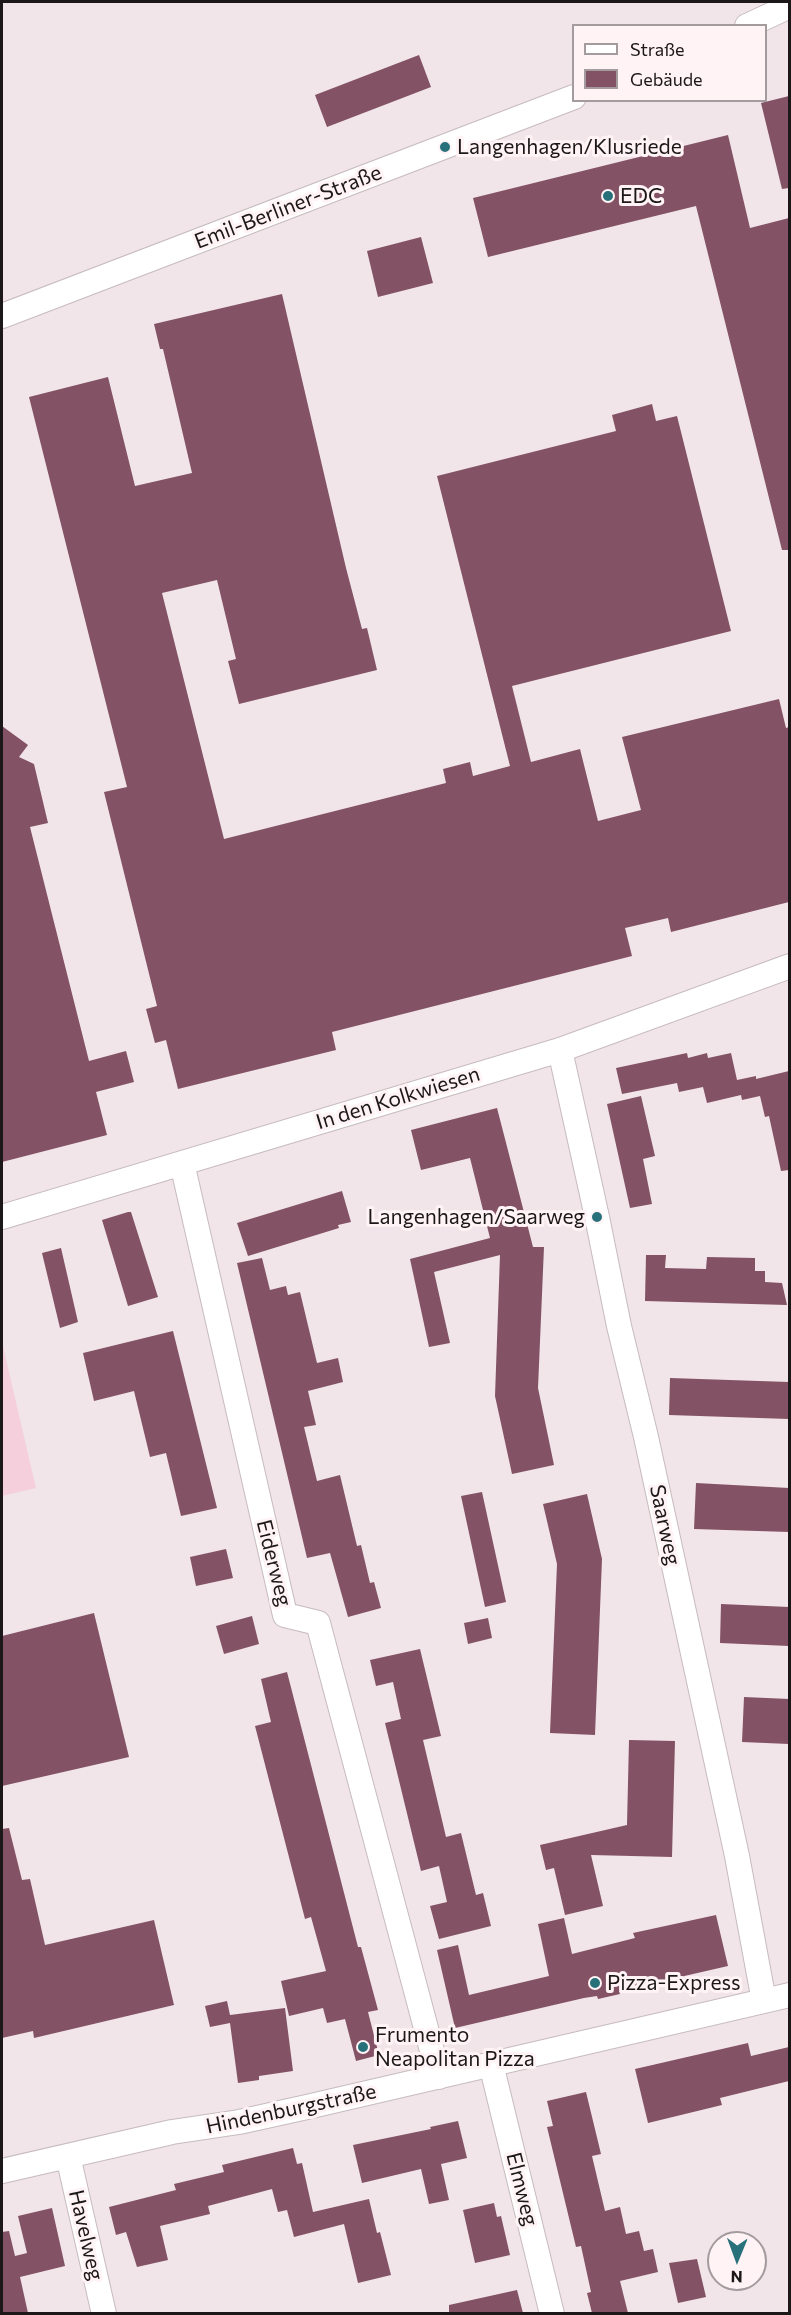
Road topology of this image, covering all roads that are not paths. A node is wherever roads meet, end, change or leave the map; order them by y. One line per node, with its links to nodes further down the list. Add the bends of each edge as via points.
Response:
1 (789, 6): 2 (street)
2 (751, 24)
3 (572, 97): 4 (street, Emil-Berliner-Straße)
4 (2, 316)
5 (789, 966): 6 (street, In den Kolkwiesen)
6 (560, 1050): 7 (street, In den Kolkwiesen); 10 (street, Saarweg, via 737,1856)
7 (182, 1163): 8 (street, In den Kolkwiesen); 12 (street, Eiderweg, via 285,1615 318,1623)
8 (2, 1217)
9 (789, 1995): 10 (street, Hindenburgstraße)
10 (764, 2001): 11 (street, Hindenburgstraße)
11 (491, 2064): 12 (street, Hindenburgstraße); 16 (street, Elmweg)
12 (439, 2076): 13 (street, Hindenburgstraße)
13 (68, 2156): 14 (street, Hindenburgstraße); 15 (street, Havelweg)
14 (2, 2172)
15 (104, 2313)
16 (552, 2313)

